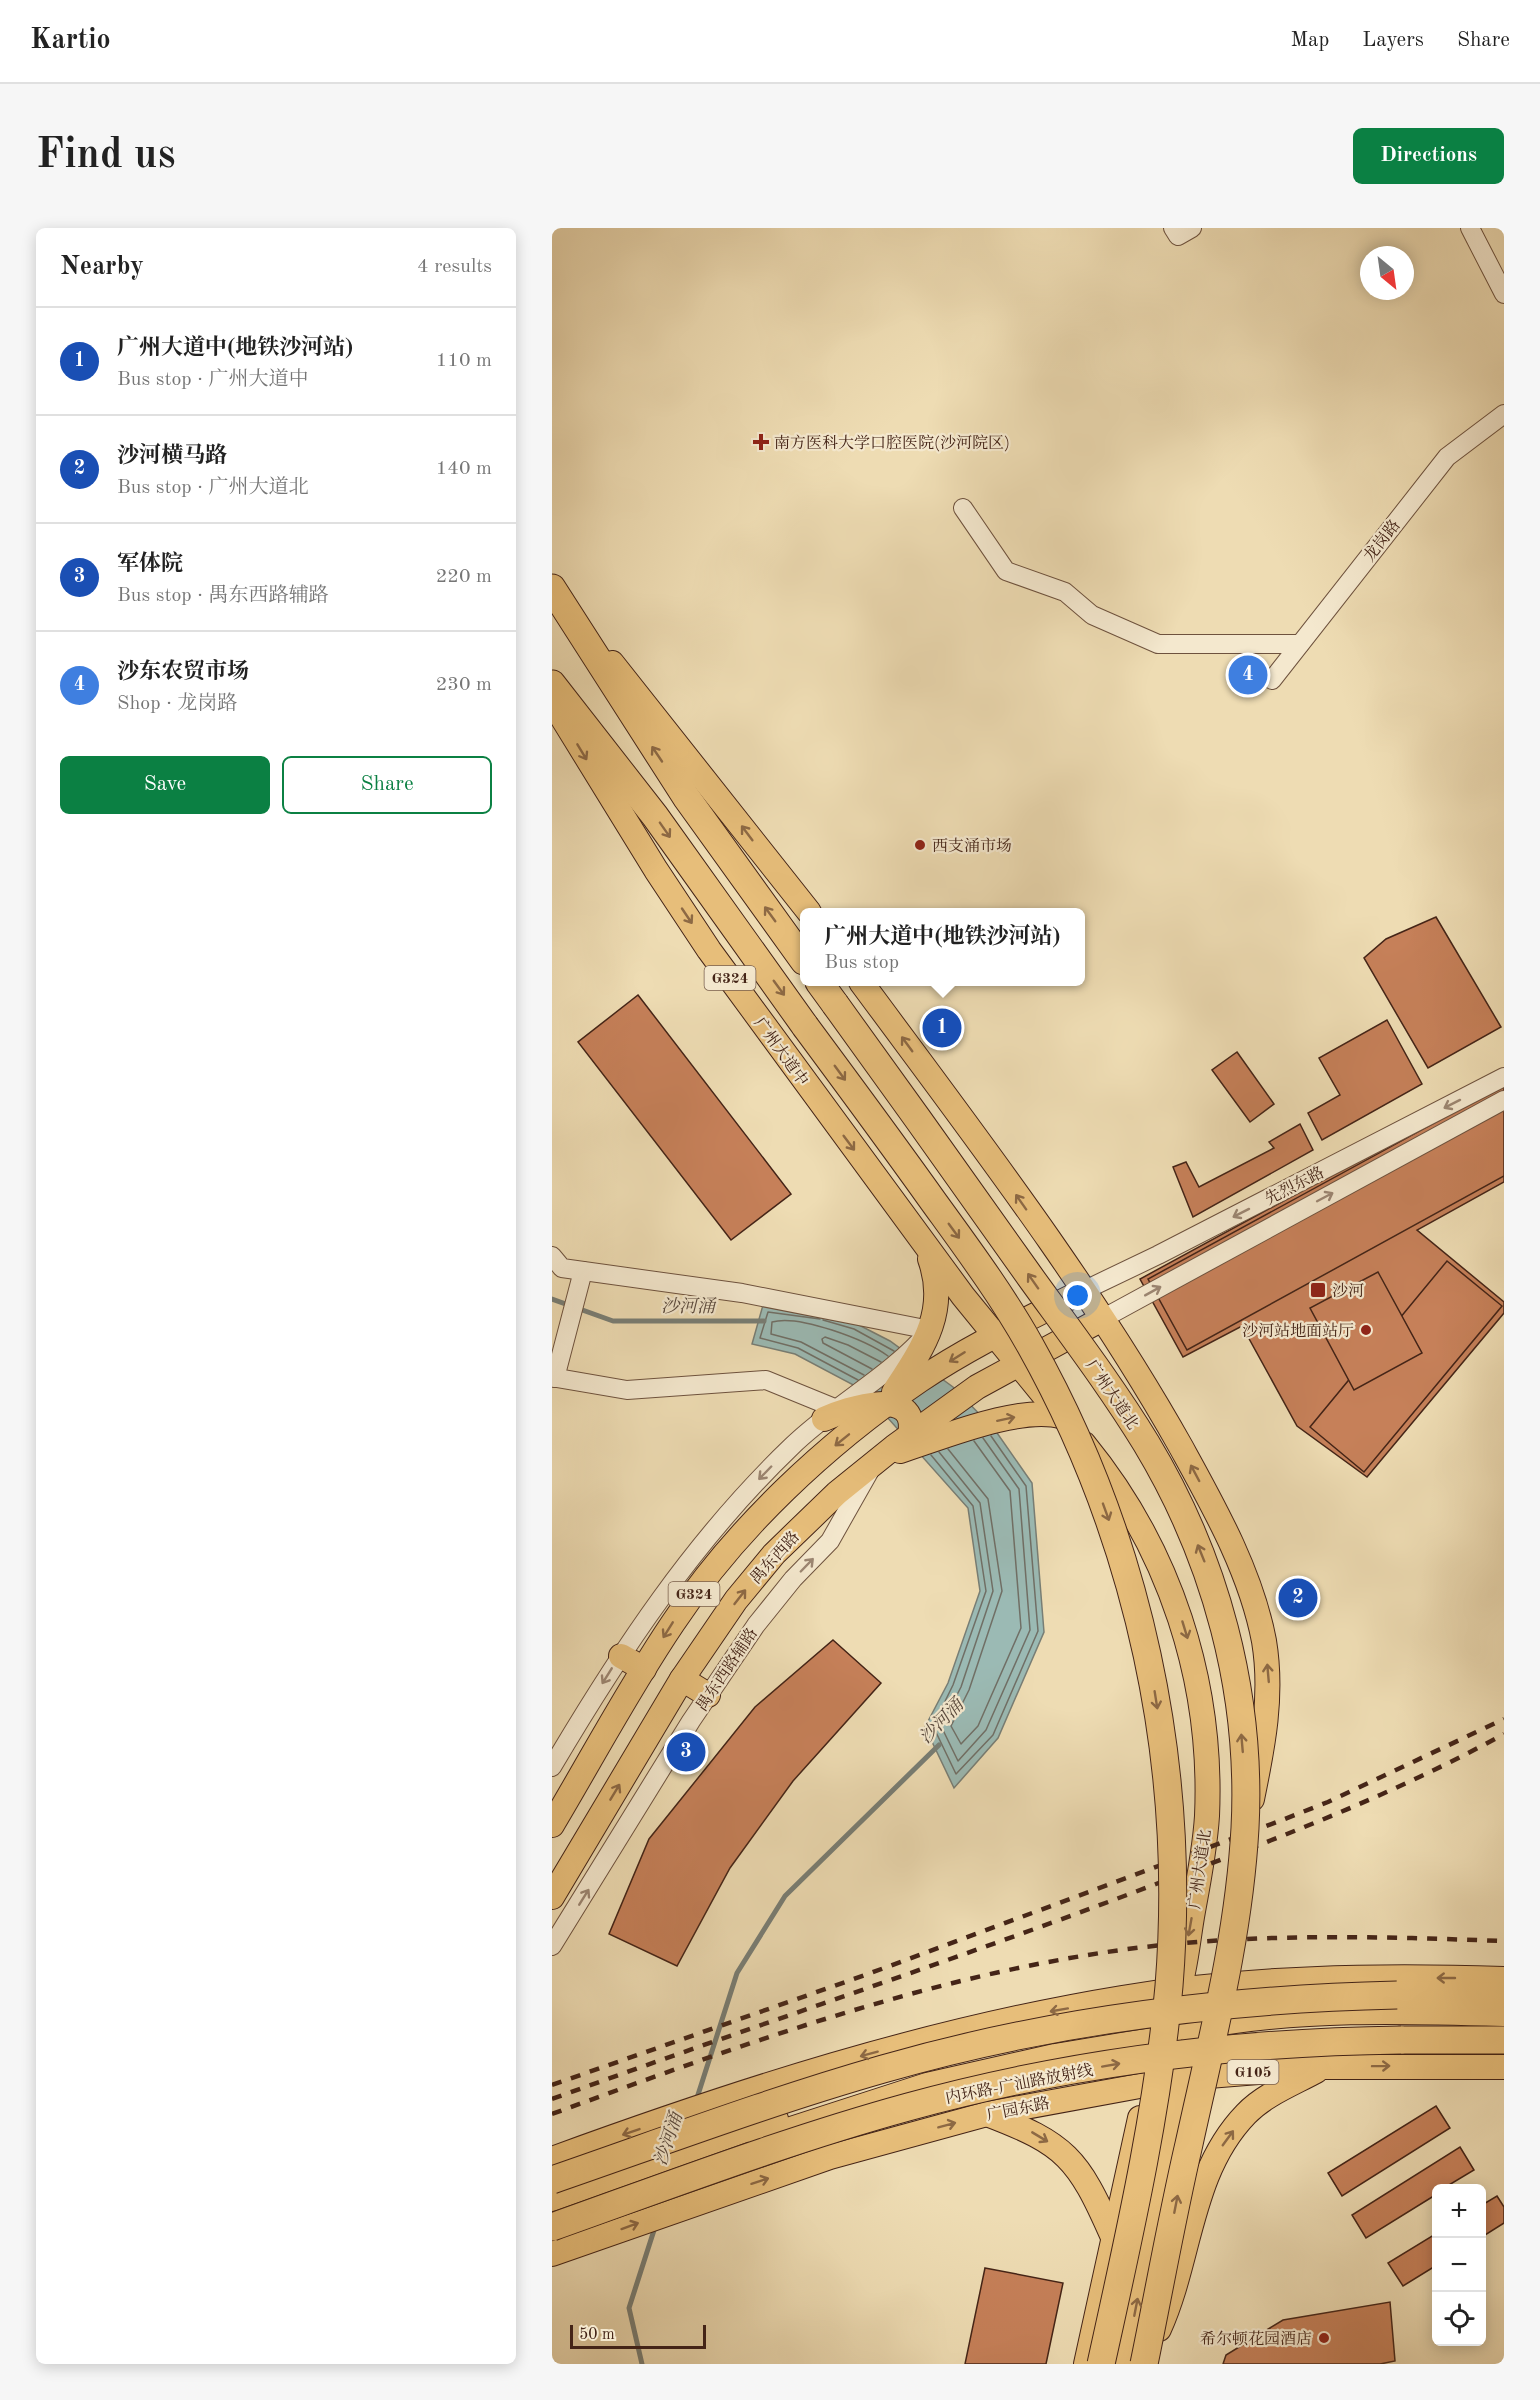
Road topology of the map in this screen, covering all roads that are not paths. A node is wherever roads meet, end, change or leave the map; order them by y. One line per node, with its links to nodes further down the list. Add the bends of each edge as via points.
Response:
1 (1173, 228): 2 (street, via 1178,236)
2 (1192, 228)
3 (1470, 228): 4 (street)
4 (1504, 294)
5 (1504, 414): 8 (street, 龙岗路, via 1447,457)
6 (963, 508): 8 (street, via 1006,570 1065,592 1092,615 1158,644)
7 (554, 591): 12 (main road, one-way to 7); 13 (highway, one-way to 7, via 686,797)
8 (1300, 644): 9 (street, 龙岗路)
9 (1272, 680)
10 (552, 684): 16 (highway, 广州大道中, one-way to 16, via 655,816)
11 (552, 702): 19 (main road, 广州大道中 / G324, one-way to 19, via 709,950)
12 (807, 908)
13 (800, 955)
14 (822, 986): 62 (highway, 广州大道北, one-way to 14, bridge, via 1239,1900 1245,1775 1229,1645 1192,1531 1147,1445)
15 (865, 986): 22 (main road, one-way to 15)
16 (805, 1026): 59 (highway, 广州大道北, one-way to 59, bridge, via 969,1250 1029,1344 1060,1402 1098,1489 1127,1574 1149,1657 1169,1809 1172,1902 1168,1987 1154,2099)
17 (1504, 1077): 22 (street, 先烈东路, one-way to 22)
18 (1504, 1100): 23 (street, 先烈东路, one-way to 18)
19 (924, 1243): 24 (main road, G324, via 937,1280 937,1305); 25 (main road, 广州大道北)
20 (552, 1256): 21 (street, via 562,1268)
21 (581, 1276): 24 (street, via 742,1293); 27 (street)
22 (1083, 1291): 23 (main road); 25 (main road)
23 (1102, 1319): 26 (main road, 禺东西路 / G324); 43 (main road, 广州大道北, one-way to 23, via 1242,1853 1264,1740 1269,1683 1263,1639 1244,1575 1222,1525 1160,1411)
24 (930, 1330): 28 (main road, G324)
25 (993, 1336): 26 (main road, 广州大道北); 28 (main road, one-way to 28)
26 (1017, 1364): 30 (main road, 广州大道北); 31 (main road, 禺东西路 / G324, via 977,1387)
27 (554, 1377): 29 (street, via 627,1390 766,1380)
28 (892, 1393): 29 (main road); 29 (street, via 865,1389); 31 (main road); 34 (main road, G324, one-way to 34, via 752,1524 679,1614)
29 (830, 1414): 33 (street, one-way to 33, via 793,1445 714,1528)
30 (1063, 1417): 31 (main road, one-way to 30, via 1034,1414); 43 (main road, 广州大道北, one-way to 43, via 1119,1492 1151,1549 1178,1607 1197,1683 1203,1719 1207,1815)
31 (926, 1433): 32 (main road, 禺东西路 / G324)
32 (878, 1460): 35 (main road, 禺东西路 / G324, one-way to 32, via 736,1600 774,1554 837,1493); 36 (street, 禺东西路辅路, one-way to 32, via 756,1625 830,1540)
33 (621, 1656): 34 (main road); 37 (street, one-way to 37)
34 (644, 1670): 38 (main road, G324)
35 (682, 1679): 36 (main road); 39 (main road, 禺东西路 / G324, one-way to 35)
36 (708, 1695): 41 (street, 禺东西路辅路, one-way to 36)
37 (552, 1767)
38 (553, 1824): 39 (main road)
39 (585, 1842): 40 (main road, 禺东西路 / G324)
40 (556, 1882)
41 (552, 1946)
42 (1504, 1978): 43 (main road, one-way to 43, via 1347,1978)
43 (1199, 1991): 47 (main road, 广州大道北); 48 (main road, 广州大道北); 54 (main road, one-way to 54, via 1123,1998 966,2029 847,2060)
44 (1504, 1996): 55 (highway, bridge, via 1297,1998 1189,2009 1039,2033 938,2055 828,2085)
45 (1504, 2014): 48 (main road, via 1353,2013 1248,2019)
46 (1504, 2025): 48 (main road, via 1331,2025)
47 (1167, 2029): 52 (main road, 广州大道北); 55 (main road, via 1138,2030 990,2056 904,2078 845,2095 691,2157)
48 (1194, 2038): 52 (main road, via 1180,2038)
49 (1504, 2040): 55 (highway, 内环路-广汕路放射线, one-way to 49, bridge, via 1013,2082 1255,2046 1348,2040)
50 (1323, 2067): 51 (main road, 广园东路, one-way to 51); 52 (main road, 广园东路 / G105); 61 (main road, one-way to 50, via 1155,2339 1166,2315 1201,2192 1225,2141 1262,2101)
51 (1504, 2067)
52 (1161, 2078): 53 (main road, 广园东路); 56 (main road, 广州大道北); 60 (main road, 广州大道北, one-way to 52)
53 (987, 2114): 56 (main road, one-way to 56, via 1027,2129 1064,2153 1083,2173); 57 (main road, 广园东路, one-way to 53, via 830,2157)
54 (552, 2159)
55 (554, 2205)
56 (1112, 2235): 58 (main road, 广州大道北)
57 (552, 2254)
58 (1086, 2364)
59 (1101, 2364)
60 (1125, 2364)
61 (1135, 2364)
62 (1144, 2364)

